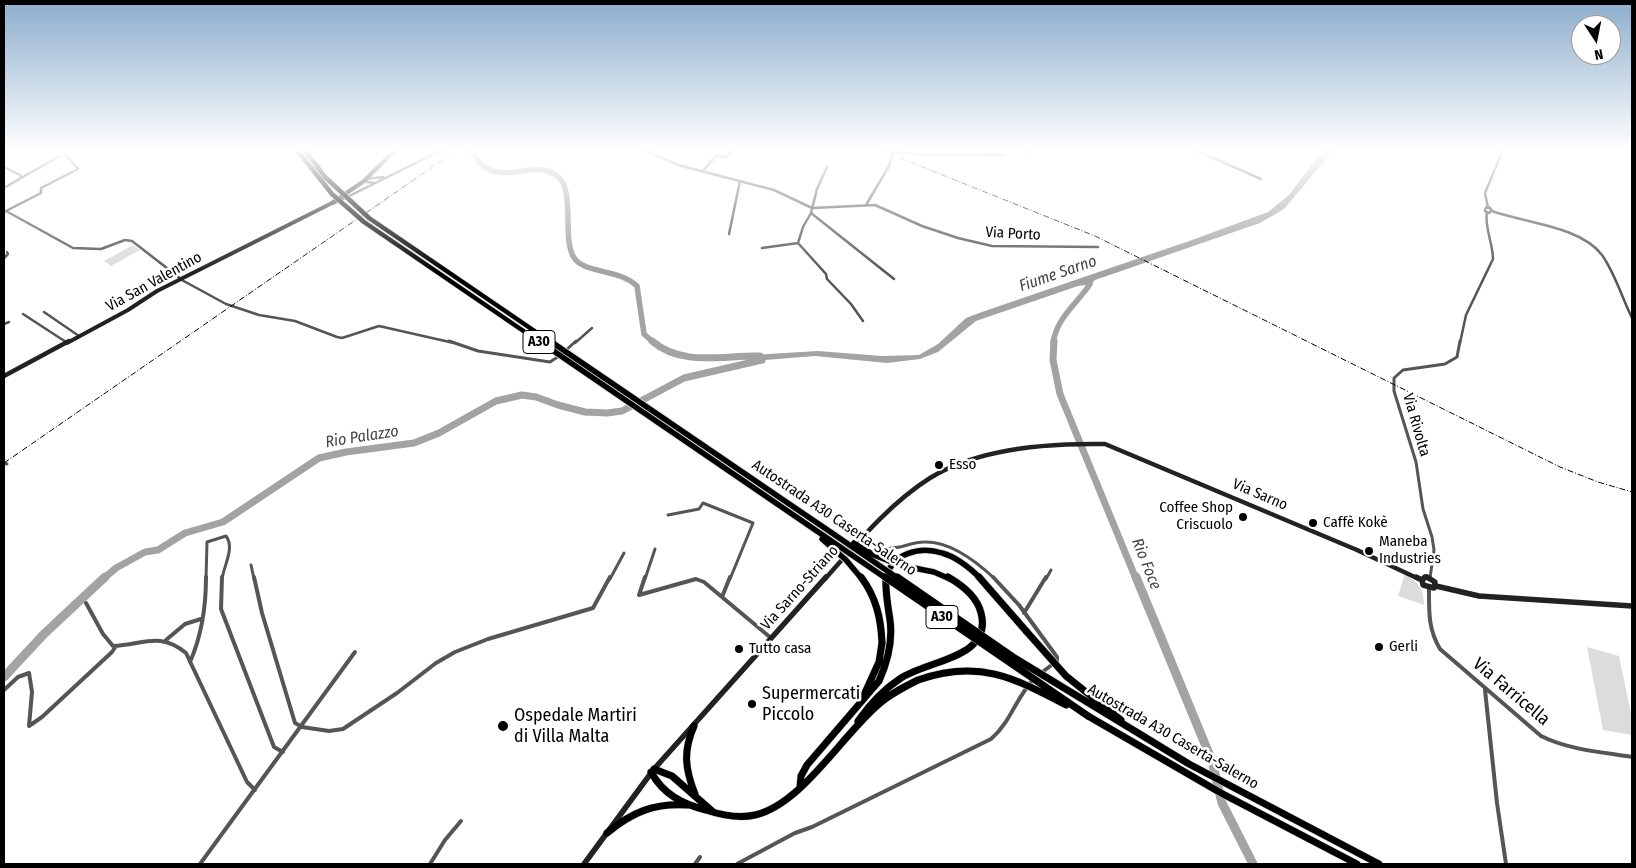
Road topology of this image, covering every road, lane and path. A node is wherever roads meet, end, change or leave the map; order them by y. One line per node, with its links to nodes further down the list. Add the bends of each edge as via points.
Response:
1 (41, 191): 14 (street)
2 (329, 191): 37 (highway, Autostrada A30 Caserta-Salerno / A30, bridge, via 364,222)
3 (339, 191): 38 (highway, Autostrada A30 Caserta-Salerno / A30, bridge, via 369,218)
4 (351, 191): 15 (main road, Via San Valentino)
5 (361, 191): 15 (street, Via San Valentino)
6 (738, 191): 17 (street)
7 (775, 191): 12 (street, Via Porto)
8 (818, 191): 12 (street)
9 (875, 191): 11 (street)
10 (1486, 191): 13 (street)
11 (866, 205): 12 (street, Via Porto); 19 (street, Via Porto, via 875,205 958,238 992,246)
12 (812, 208): 16 (street)
13 (1488, 210): 27 (street, via 1570,234 1591,244 1602,255); 44 (street, Via Rivolta, via 1486,218 1493,259 1466,315 1457,357 1445,364 1403,370 1394,378 1396,403 1416,462 1423,509 1432,536 1434,550)
14 (5, 211): 23 (street, via 73,248 100,249 125,240 132,241)
15 (317, 212): 23 (main road, Via San Valentino)
16 (811, 213): 18 (street); 24 (street)
17 (729, 234)
18 (798, 243): 20 (street); 29 (street)
19 (1098, 246)
20 (762, 248)
21 (7, 252): 22 (street)
22 (4, 258)
23 (181, 279): 31 (street, via 226,304 259,315 295,320 342,338 379,326 478,351 544,362 554,360); 32 (main road, Via San Valentino)
24 (894, 279)
25 (44, 312): 32 (street)
26 (23, 314): 33 (street)
27 (1632, 318)
28 (8, 322): 30 (street)
29 (863, 322)
30 (4, 324)
31 (592, 328)
32 (80, 336): 33 (main road, Via San Valentino)
33 (66, 342): 34 (main road, Via San Valentino)
34 (4, 376)
35 (1075, 445): 39 (main road, Via Sarno-Striano, via 987,456 943,471 888,511); 45 (main road, Via Sarno, via 1105,444 1118,449)
36 (668, 515): 48 (street, via 700,509 703,503 753,523)
37 (795, 517): 60 (highway, bridge, via 863,579 878,607 882,643 876,670); 61 (highway, Autostrada A30 Caserta-Salerno / A30, bridge)
38 (832, 533): 64 (highway, Autostrada A30 Caserta-Salerno / A30, bridge, via 1013,657); 65 (highway, bridge, via 898,565 932,571 959,583 979,607 983,619 983,629 974,646 913,671 887,687 870,704)
39 (861, 539): 51 (street, via 882,548 930,542 956,550 984,568); 53 (main road, Via Sarno-Striano)
40 (655, 549): 48 (street, via 638,595 696,579)
41 (624, 553): 63 (street, via 593,608 488,638 455,652 343,729)
42 (251, 565): 63 (street, via 295,723)
43 (1051, 570): 51 (street)
44 (1430, 578): 45 (main road); 46 (main road)
45 (1422, 580): 47 (main road, via 1423,585)
46 (1436, 586): 47 (main road); 50 (main road, via 1479,596)
47 (1429, 588): 58 (street, Via Farricella, via 1429,623 1434,639 1440,649)
48 (722, 597): 53 (street)
49 (86, 603): 55 (street, via 103,634)
50 (1632, 606)
51 (1024, 613): 81 (street, via 1042,633 1058,660 1024,688 1002,732 978,747 795,833)
52 (200, 619): 54 (street, via 185,624); 57 (street); 66 (street, via 206,597 208,542 226,536 231,548 222,578 221,609 274,748)
53 (771, 638): 62 (main road, Via Sarno-Striano)
54 (166, 640): 55 (street); 57 (street, via 182,649)
55 (116, 646): 59 (street, via 29,726 32,692 29,673 18,677)
56 (355, 652): 63 (street)
57 (190, 662): 70 (street, via 247,782)
58 (1485, 689): 67 (street, Via Farricella, via 1553,742); 84 (street)
59 (4, 690)
60 (858, 705): 64 (highway, bridge, via 879,681 890,652 892,637 886,594 887,575 898,559 908,552 924,550 954,557 967,566 991,588 1066,676); 69 (highway, via 807,765)
61 (1088, 716): 65 (highway, bridge, via 1024,684 989,672 945,671 894,692 874,708); 82 (highway, Autostrada A30 Caserta-Salerno / A30, via 1171,766)
62 (694, 726): 68 (main road, Via Sarno-Striano); 71 (highway, via 684,758)
63 (302, 727): 66 (street)
64 (1143, 736): 83 (highway, Autostrada A30 Caserta-Salerno / A30, via 1213,778)
65 (846, 739): 69 (highway)
66 (284, 752): 70 (street)
67 (1632, 757)
68 (652, 771): 71 (highway, via 672,776); 72 (highway, via 660,788); 75 (main road, Via Sarno-Striano)
69 (800, 787): 73 (highway, via 773,809 759,815 737,817)
70 (255, 790): 77 (street)
71 (696, 796): 73 (highway)
72 (692, 806): 73 (highway); 75 (highway, via 648,806 637,810)
73 (713, 812)
74 (461, 821): 78 (street)
75 (607, 833): 79 (main road, Via Sarno-Striano)
76 (700, 857): 80 (street)
77 (200, 864)
78 (430, 864)
79 (584, 864)
80 (695, 864)
81 (738, 864)
82 (1357, 864)
83 (1379, 864)
84 (1506, 864)

